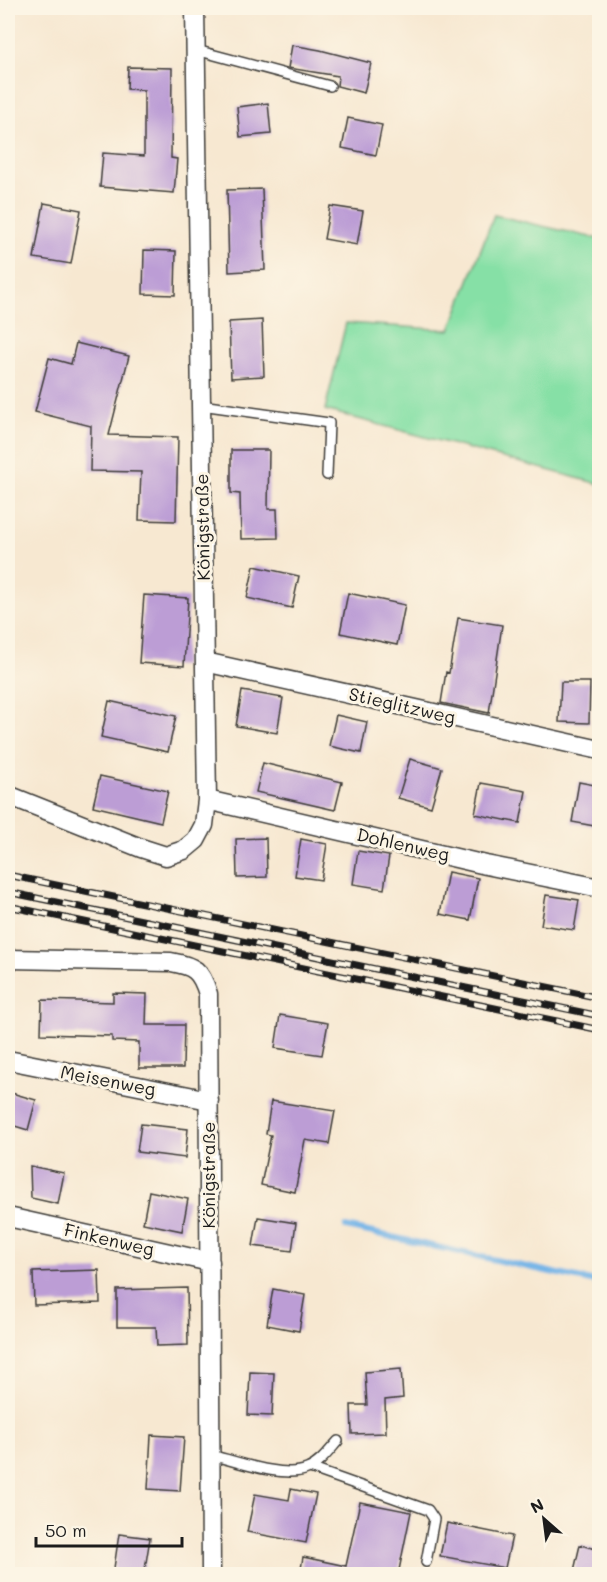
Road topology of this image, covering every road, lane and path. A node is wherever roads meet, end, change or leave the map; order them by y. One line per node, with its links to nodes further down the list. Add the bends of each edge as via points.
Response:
1 (195, 8): 2 (street, Königstraße)
2 (196, 50): 3 (lane); 4 (street, Königstraße)
3 (330, 86)
4 (201, 405): 5 (lane, via 329,423); 6 (street, Königstraße)
5 (327, 475)
6 (205, 662): 7 (street, Stieglitzweg); 9 (street, Königstraße)
7 (600, 750)
8 (8, 795): 9 (street, Königstraße, via 166,856 184,850 196,840 204,825)
9 (207, 800): 10 (street, Dohlenweg)
10 (600, 888)
11 (8, 958): 13 (street, Königstraße, via 171,962 197,970 208,994)
12 (8, 1060): 13 (street, Meisenweg)
13 (209, 1100): 15 (street, Königstraße)
14 (8, 1217): 15 (street, Finkenweg)
15 (210, 1262): 17 (street, Königstraße)
16 (338, 1442): 18 (lane)
17 (211, 1455): 18 (lane, via 291,1473); 20 (street, Königstraße)
18 (310, 1468): 19 (lane, via 428,1510 434,1519)
19 (426, 1562)
20 (211, 1575)

